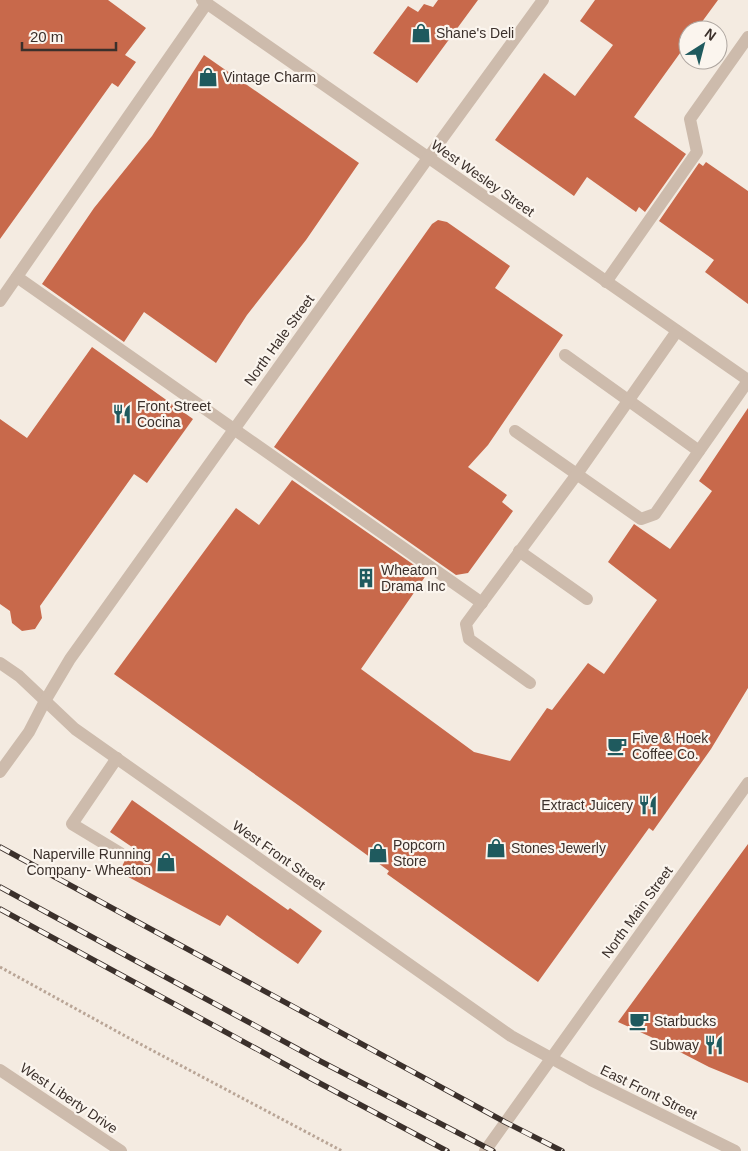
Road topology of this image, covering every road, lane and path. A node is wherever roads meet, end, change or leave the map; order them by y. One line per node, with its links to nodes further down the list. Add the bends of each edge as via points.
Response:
1 (543, 0): 4 (street, North Hale Street)
2 (204, 2): 4 (street, West Wesley Street); 5 (street)
3 (748, 37): 6 (street, via 690,119 697,152)
4 (428, 158): 6 (street, West Wesley Street); 12 (street, North Hale Street)
5 (17, 277): 7 (street); 12 (street)
6 (606, 282): 8 (street, West Wesley Street)
7 (0, 301)
8 (678, 331): 10 (street, West Wesley Street); 11 (street)
9 (565, 355): 11 (street)
10 (748, 381): 14 (street)
11 (628, 400): 14 (street); 15 (street)
12 (234, 430): 18 (street); 21 (street, North Hale Street, via 70,659)
13 (515, 431): 15 (street)
14 (700, 451): 15 (street, via 655,514 641,519)
15 (577, 474): 16 (street)
16 (518, 551): 17 (street); 18 (street)
17 (587, 599)
18 (482, 603): 20 (street, via 466,624 469,639)
19 (0, 663): 21 (street, West Front Street)
20 (530, 683)
21 (45, 701): 22 (street, West Front Street, via 75,729); 23 (street, North Hale Street, via 29,732)
22 (117, 758): 25 (street, via 72,824); 27 (street, West Front Street, via 511,1036)
23 (0, 772)
24 (748, 783): 27 (street, North Main Street)
25 (120, 853)
26 (0, 967): 31 (path)
27 (551, 1059): 32 (street, North Main Street); 33 (street, East Front Street)
28 (0, 1070): 29 (street, West Liberty Drive)
29 (102, 1146): 30 (street, West Liberty Drive)
30 (120, 1151)
31 (342, 1151)
32 (485, 1151)
33 (735, 1151)

